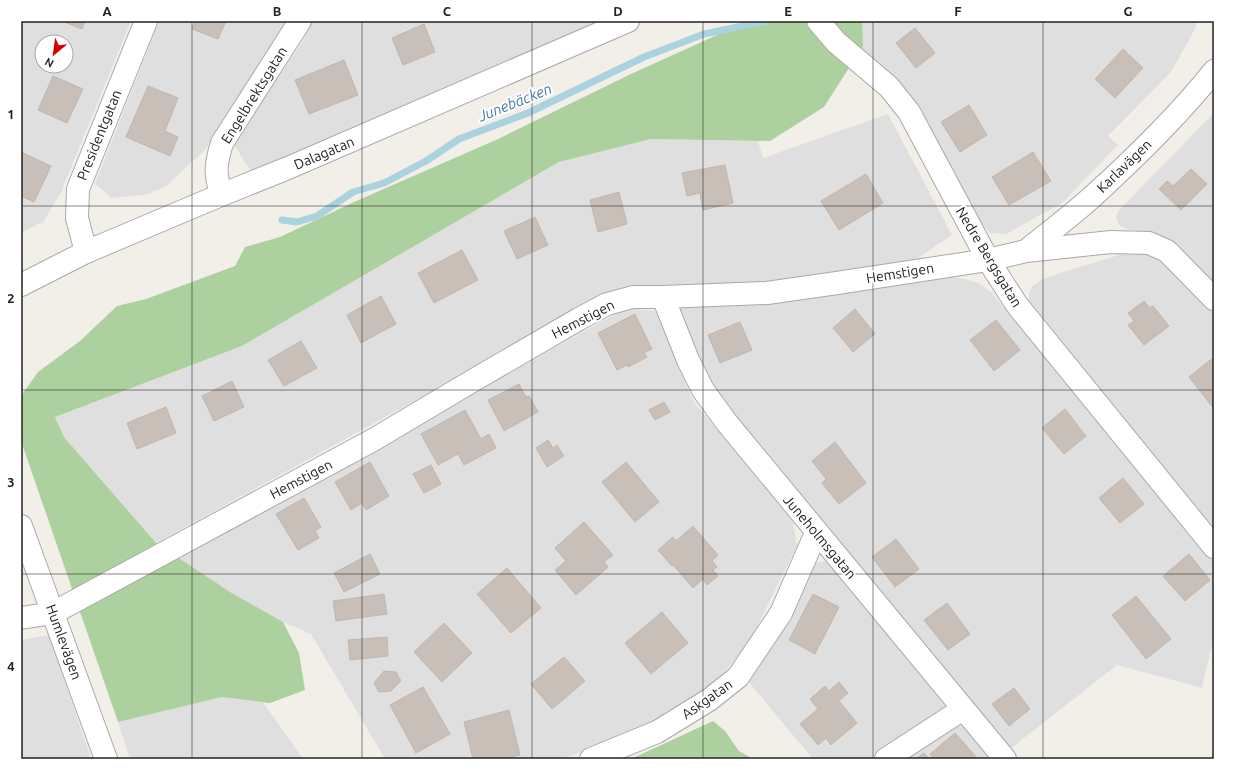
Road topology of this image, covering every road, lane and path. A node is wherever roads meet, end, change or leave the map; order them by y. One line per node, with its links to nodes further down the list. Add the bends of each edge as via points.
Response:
1 (146, 21): 8 (street, Presidentgatan, via 78,189 77,218)
2 (300, 21): 6 (street, Engelbrektsgatan, via 222,143 216,163 216,178)
3 (628, 21): 6 (street, Dalagatan)
4 (818, 21): 9 (street, Nedre Bergsgatan, via 836,42 890,87 909,112)
5 (1214, 71): 7 (street, Karlavägen, via 1193,97 1102,187)
6 (221, 195): 8 (street, Dalagatan)
7 (1026, 250): 9 (street, Hemstigen); 12 (street, Hemstigen, via 1111,242 1149,243 1167,251)
8 (86, 252): 10 (street, Dalagatan)
9 (988, 260): 11 (street, Hemstigen, via 767,293); 15 (street, Nedre Bergsgatan, via 1017,305)
10 (21, 285)
11 (663, 297): 14 (street, Juneholmsgatan, via 688,360 704,390 727,424); 16 (street, Hemstigen, via 633,297 607,304 373,440)
12 (1214, 299)
13 (21, 526): 16 (street, Humlevägen)
14 (816, 532): 18 (street, Juneholmsgatan); 20 (street, Askgatan, via 782,613 738,677 710,700 657,732)
15 (1214, 547)
16 (53, 612): 17 (street, Hemstigen); 19 (street, Humlevägen)
17 (21, 618)
18 (963, 709): 21 (street); 22 (street, Juneholmsgatan)
19 (104, 758)
20 (591, 759)
21 (886, 759)
22 (1005, 759)

